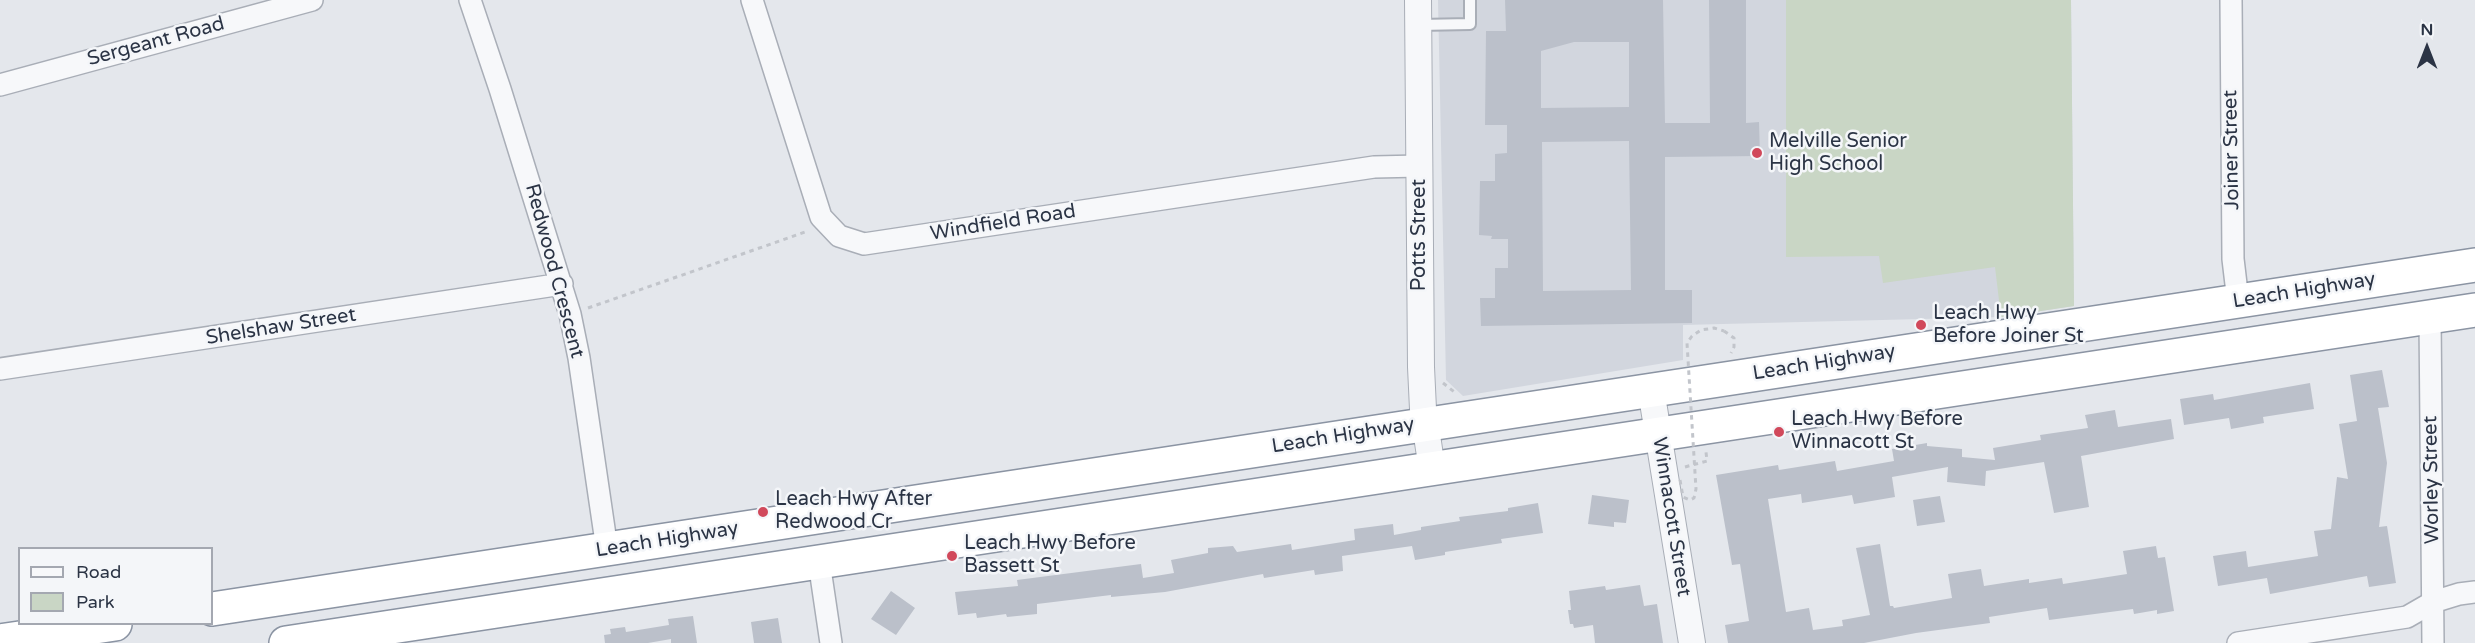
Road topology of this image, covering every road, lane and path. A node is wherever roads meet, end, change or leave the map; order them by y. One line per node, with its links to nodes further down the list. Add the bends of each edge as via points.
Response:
1 (312, 0): 7 (street, Sergeant Road)
2 (470, 0): 11 (street, Redwood Crescent)
3 (752, 0): 9 (street)
4 (1470, 0): 6 (lane, via 1470,24)
5 (2231, 0): 12 (street, Joiner Street, via 2233,259)
6 (1419, 12): 8 (street, Potts Street)
7 (0, 85)
8 (1420, 166): 9 (street, Windfield Road, via 1374,167 864,244 840,236); 23 (street, Potts Street)
9 (825, 221): 14 (path, via 814,229)
10 (2475, 265): 12 (highway, Leach Highway)
11 (562, 284): 14 (street, Redwood Crescent); 19 (street, Shelshaw Street)
12 (2238, 301): 21 (highway, Leach Highway)
13 (2475, 310): 15 (highway)
14 (570, 314): 28 (street, Redwood Crescent)
15 (2430, 316): 26 (highway); 31 (street, Worley Street)
16 (1728, 356): 26 (path, bridge, via 1734,348 1734,338 1724,331 1701,330 1692,336 1688,344 1694,498 1683,497)
17 (1699, 364): 18 (path)
18 (1678, 367)
19 (0, 369)
20 (1443, 372): 22 (path, via 1443,383)
21 (1651, 390): 23 (highway, Leach Highway); 26 (street, Winnacott Street)
22 (1459, 396)
23 (1425, 423): 27 (street, Potts Street); 28 (highway, Leach Highway)
24 (1705, 445): 26 (path, via 1707,461)
25 (1696, 447): 26 (path)
26 (1672, 464): 27 (highway); 37 (street, Winnacott Street)
27 (1432, 469): 29 (highway)
28 (607, 549): 32 (highway, Leach Highway)
29 (819, 562): 35 (highway); 36 (street)
30 (2467, 593): 31 (street)
31 (2433, 602): 38 (street, via 2407,617); 39 (street, Worley Street)
32 (213, 609)
33 (108, 625): 34 (highway)
34 (0, 641)
35 (286, 643)
36 (831, 643)
37 (1692, 643)
38 (2238, 643)
39 (2433, 643)

